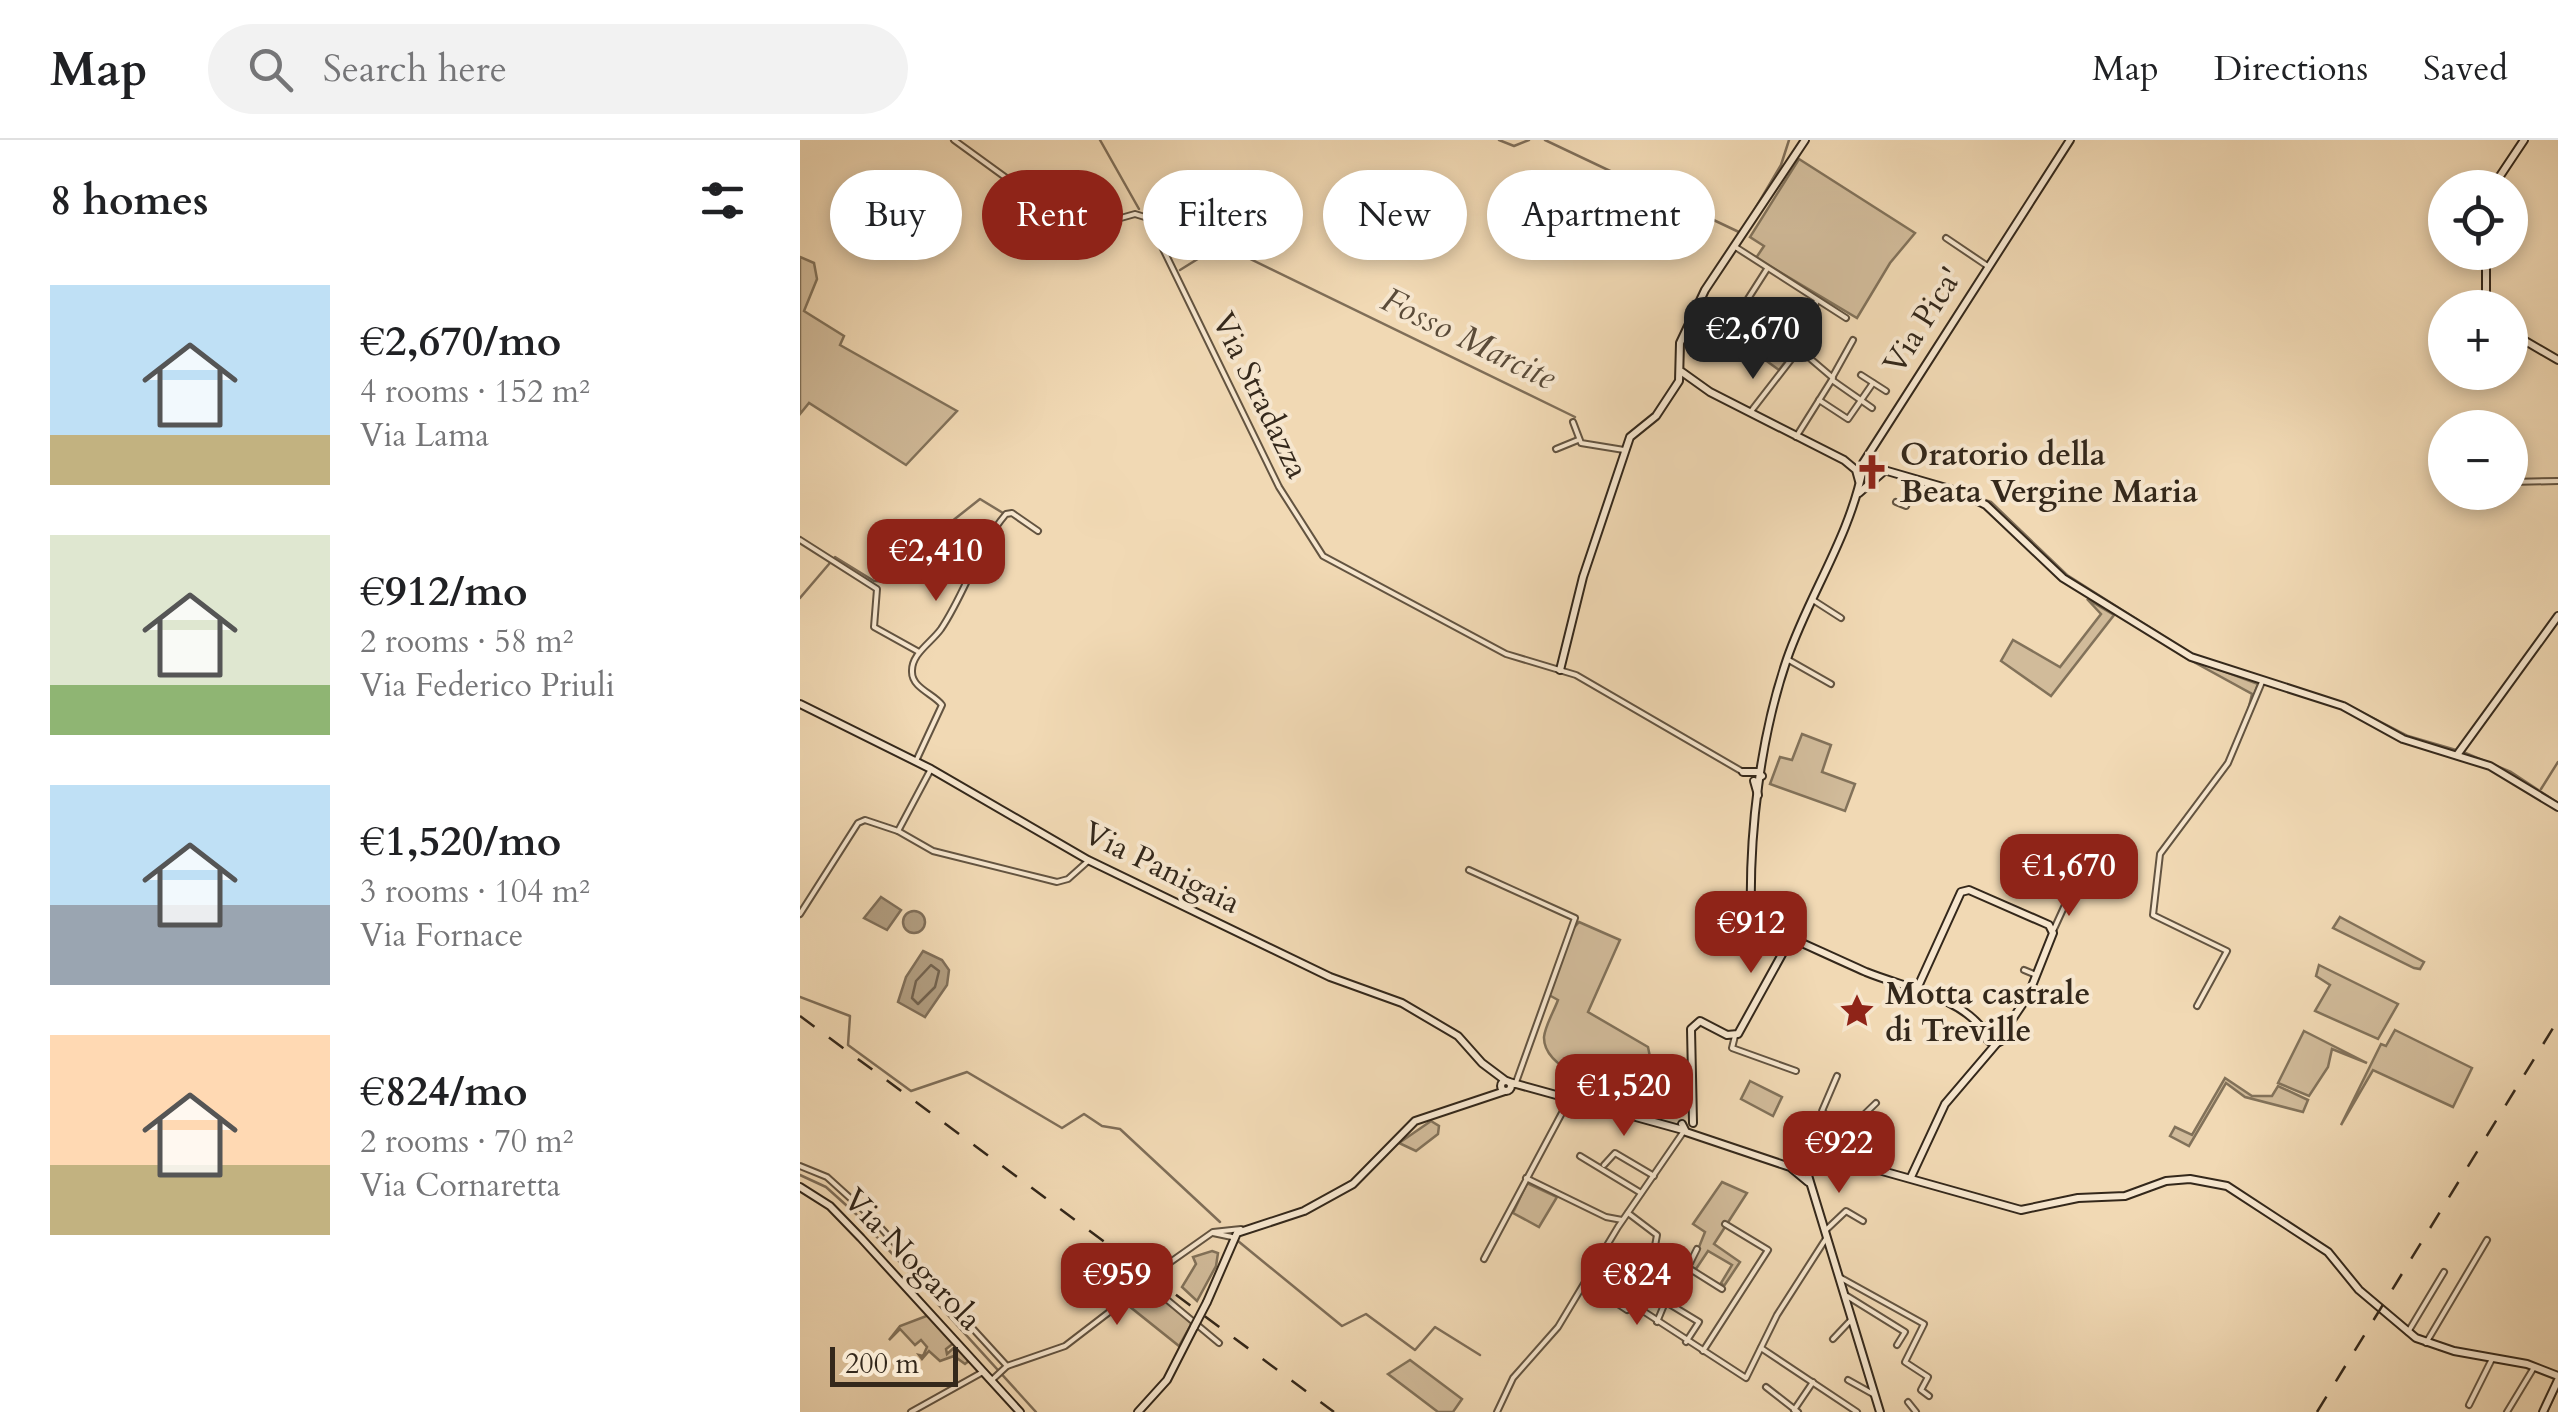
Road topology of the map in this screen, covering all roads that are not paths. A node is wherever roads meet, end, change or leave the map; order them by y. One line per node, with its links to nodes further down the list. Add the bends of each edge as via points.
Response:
1 (954, 140): 45 (street, Via Stradazza, via 1078,230 1134,214 1148,218 1280,487 1323,556 1506,654)
2 (1805, 140): 7 (street)
3 (2070, 140): 8 (street, Via Pica')
4 (2524, 140): 5 (street)
5 (2504, 170)
6 (1946, 238): 8 (street, Via Pica')
7 (1736, 247): 9 (street); 19 (street, via 1686,329)
8 (1986, 265): 31 (street, Via Pica')
9 (1768, 268): 10 (street); 15 (street, via 1744,305 1756,318)
10 (1817, 300): 11 (street); 14 (street)
11 (1846, 318)
12 (1852, 340): 18 (street)
13 (2528, 342): 16 (street)
14 (1800, 348): 18 (street); 25 (street)
15 (1736, 351)
16 (2558, 360)
17 (1861, 375): 20 (street)
18 (1832, 377): 22 (street); 23 (street)
19 (1683, 379): 25 (street); 30 (street)
20 (1873, 383): 21 (street); 23 (street)
21 (1886, 391)
22 (1819, 400): 23 (street, via 1847,419); 27 (street)
23 (1861, 400): 24 (street)
24 (1872, 408)
25 (1751, 412): 27 (street)
26 (1572, 422): 28 (street)
27 (1796, 437): 31 (street)
28 (1578, 440): 29 (street); 30 (street, via 1595,449)
29 (1556, 449)
30 (1624, 450): 45 (street)
31 (1860, 465): 32 (street); 36 (street)
32 (1889, 472): 33 (street); 36 (street, via 1870,479)
33 (1918, 480): 37 (street, via 1906,506); 46 (street, via 1986,505 2063,578 2160,639 2200,662)
34 (2528, 482): 35 (street)
35 (2558, 482)
36 (1855, 501): 40 (street)
37 (1896, 502)
38 (1038, 531): 43 (street, via 1012,512 1003,516 945,623)
39 (800, 540): 43 (street, via 878,588 874,627)
40 (1812, 600): 42 (street); 44 (street)
41 (2558, 616): 49 (street)
42 (1840, 618)
43 (919, 652): 50 (street, via 912,678 942,705)
44 (1787, 659): 47 (street); 53 (street)
45 (1560, 670): 52 (street)
46 (2262, 682): 49 (street, via 2343,706 2395,735); 67 (street, via 2228,763 2156,863 2152,914 2227,951)
47 (1832, 684)
48 (800, 704): 50 (street, Via Panigaia)
49 (2456, 755): 54 (street, via 2500,770)
50 (916, 761): 51 (street, Via Panigaia)
51 (931, 769): 55 (street); 56 (street, Via Panigaia)
52 (1742, 772): 53 (street)
53 (1757, 777): 60 (street)
54 (2558, 807)
55 (898, 831): 56 (street, via 934,852 1057,882); 59 (street, via 858,823)
56 (1088, 860): 76 (street, Via Panigaia, via 1330,977 1402,1003 1458,1036)
57 (1469, 870): 76 (street, via 1576,918)
58 (2070, 894): 61 (street)
59 (800, 914)
60 (1754, 920): 62 (street); 63 (street)
61 (2054, 929): 65 (street); 66 (street, via 1964,891)
62 (1750, 936)
63 (1791, 938): 66 (street); 70 (street)
64 (2024, 970): 65 (street)
65 (2036, 975): 69 (street, via 2013,1016)
66 (1916, 991): 68 (street)
67 (2197, 1006)
68 (1976, 1020): 69 (street); 71 (street)
69 (1999, 1026): 71 (street); 72 (street, via 2005,1037)
70 (1734, 1036): 74 (street, via 1732,1048 1740,1054); 79 (street, via 1700,1022 1691,1029)
71 (1986, 1036): 72 (street); 73 (street)
72 (1997, 1043): 73 (street)
73 (1984, 1056): 88 (street, via 1945,1104)
74 (1796, 1071)
75 (1837, 1076): 80 (street, via 1822,1111)
76 (1507, 1086): 79 (street); 99 (street, via 1410,1124 1361,1178 1315,1206)
77 (1876, 1103): 80 (street)
78 (1563, 1111): 89 (street)
79 (1687, 1126): 85 (street); 87 (street)
80 (1844, 1134): 84 (street)
81 (1580, 1156): 91 (street)
82 (1604, 1165): 87 (street, via 1615,1153)
83 (800, 1166): 125 (street, via 827,1177 870,1216)
84 (1842, 1166): 85 (street); 86 (street)
85 (1805, 1170): 98 (street)
86 (1897, 1175): 88 (street); 88 (street)
87 (1654, 1176): 91 (street)
88 (1914, 1176): 116 (street, via 2029,1210 2125,1196 2166,1181 2227,1186 2328,1252)
89 (1526, 1178): 93 (street); 103 (street)
90 (800, 1188): 127 (street, Via Nogarola, via 846,1222)
91 (1642, 1193): 92 (street)
92 (1628, 1213): 94 (street); 101 (street, via 1657,1235)
93 (1606, 1217): 94 (street); 97 (street)
94 (1623, 1220): 97 (street)
95 (1862, 1221): 98 (street, via 1846,1212)
96 (1725, 1224): 123 (street, via 1768,1250)
97 (1618, 1228): 108 (street)
98 (1826, 1234): 107 (street); 122 (street)
99 (1229, 1235): 106 (street, via 1209,1235); 140 (street, bridge, via 1194,1327 1166,1380)
100 (2488, 1240): 120 (street)
101 (1655, 1248): 104 (street); 115 (street, via 1642,1309)
102 (1697, 1249): 104 (street)
103 (1484, 1259)
104 (1688, 1267): 110 (street)
105 (2444, 1272): 116 (street)
106 (1156, 1273)
107 (1841, 1278): 111 (street); 134 (street, via 1924,1324 1905,1362 1928,1377 1922,1390)
108 (1586, 1283): 113 (street); 141 (street, via 1558,1328 1517,1372)
109 (1671, 1288): 112 (street)
110 (1722, 1288)
111 (1847, 1296): 114 (street); 121 (street, via 1905,1332)
112 (1666, 1302): 115 (street); 118 (street, via 1699,1322)
113 (1627, 1310)
114 (1854, 1321): 117 (street); 133 (street)
115 (1656, 1322): 118 (street)
116 (2408, 1332): 120 (street)
117 (1834, 1339)
118 (1686, 1342): 123 (street)
119 (1219, 1343): 125 (street, via 1147,1283 1065,1346)
120 (2426, 1343): 124 (street)
121 (1897, 1344)
122 (1760, 1348): 123 (street, via 1744,1378); 131 (street)
123 (1703, 1352)
124 (2492, 1359): 126 (street); 136 (street)
125 (1005, 1367): 128 (street)
126 (2535, 1367): 129 (street); 145 (street)
127 (985, 1370): 128 (street, Via Nogarola); 138 (street)
128 (994, 1378): 139 (street, Via Nogarola)
129 (2558, 1378): 146 (street)
130 (1848, 1380): 133 (street)
131 (1813, 1382): 137 (street); 142 (street)
132 (1766, 1387): 137 (street)
133 (1875, 1395): 143 (street)
134 (1928, 1396)
135 (1908, 1402): 144 (street)
136 (2469, 1405)
137 (1796, 1411)
138 (911, 1412)
139 (1020, 1412)
140 (1138, 1412)
141 (1497, 1412)
142 (1857, 1412)
143 (1880, 1412)
144 (1916, 1412)
145 (2506, 1412)
146 (2544, 1412)

